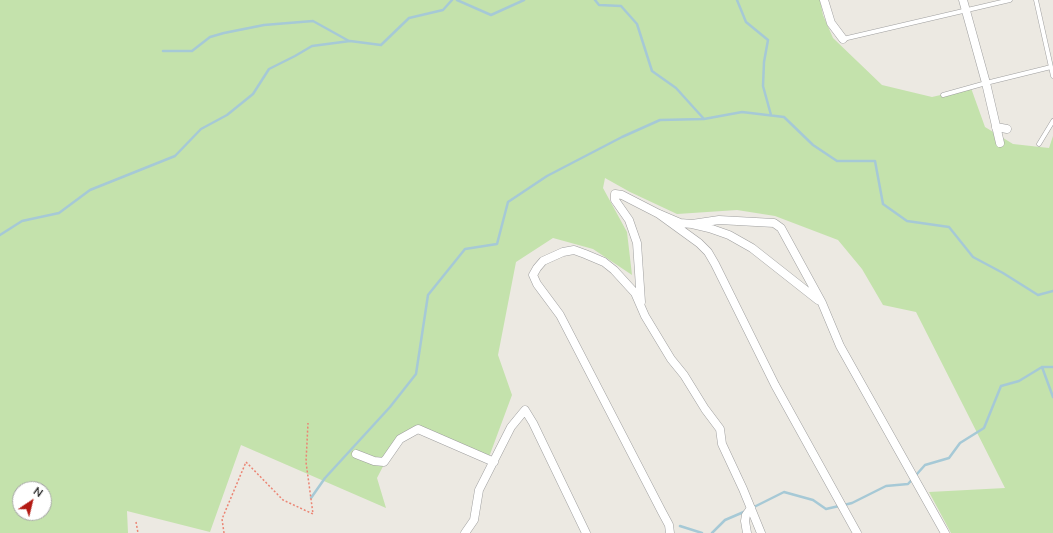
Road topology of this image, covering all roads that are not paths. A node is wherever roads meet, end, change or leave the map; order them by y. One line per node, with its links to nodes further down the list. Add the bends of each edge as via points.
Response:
1 (824, 0): 6 (street, via 831,23)
2 (963, 0): 5 (street)
3 (1010, 0): 5 (lane)
4 (1036, 0): 7 (lane)
5 (965, 11): 6 (lane); 9 (street)
6 (843, 39)
7 (1051, 67): 8 (lane); 9 (lane)
8 (1053, 76)
9 (986, 83): 10 (lane); 12 (street)
10 (943, 95)
11 (1053, 121): 15 (lane)
12 (996, 127): 13 (street); 14 (street)
13 (1007, 129)
14 (1000, 143)
15 (1039, 144)
16 (660, 214): 17 (street, via 680,223); 19 (street, via 615,194 618,205 629,220 637,243); 28 (street, via 708,252 775,384)
17 (692, 224): 18 (street, via 729,235 752,248); 18 (street, via 719,220 774,223 781,228)
18 (822, 303): 29 (street, via 840,346)
19 (641, 306): 22 (street, via 671,359 720,429 722,444); 25 (street, via 635,293 614,270 604,262 574,250 543,261 533,275 560,316 669,525)
20 (356, 454): 21 (street, via 384,462 400,439 418,429)
21 (494, 462): 23 (street, via 480,490 474,520); 24 (street, via 511,427 525,410 534,423)
22 (751, 508): 26 (street, via 745,521); 27 (street)
23 (465, 533)
24 (586, 533)
25 (670, 533)
26 (747, 533)
27 (761, 533)
28 (857, 533)
29 (945, 533)

